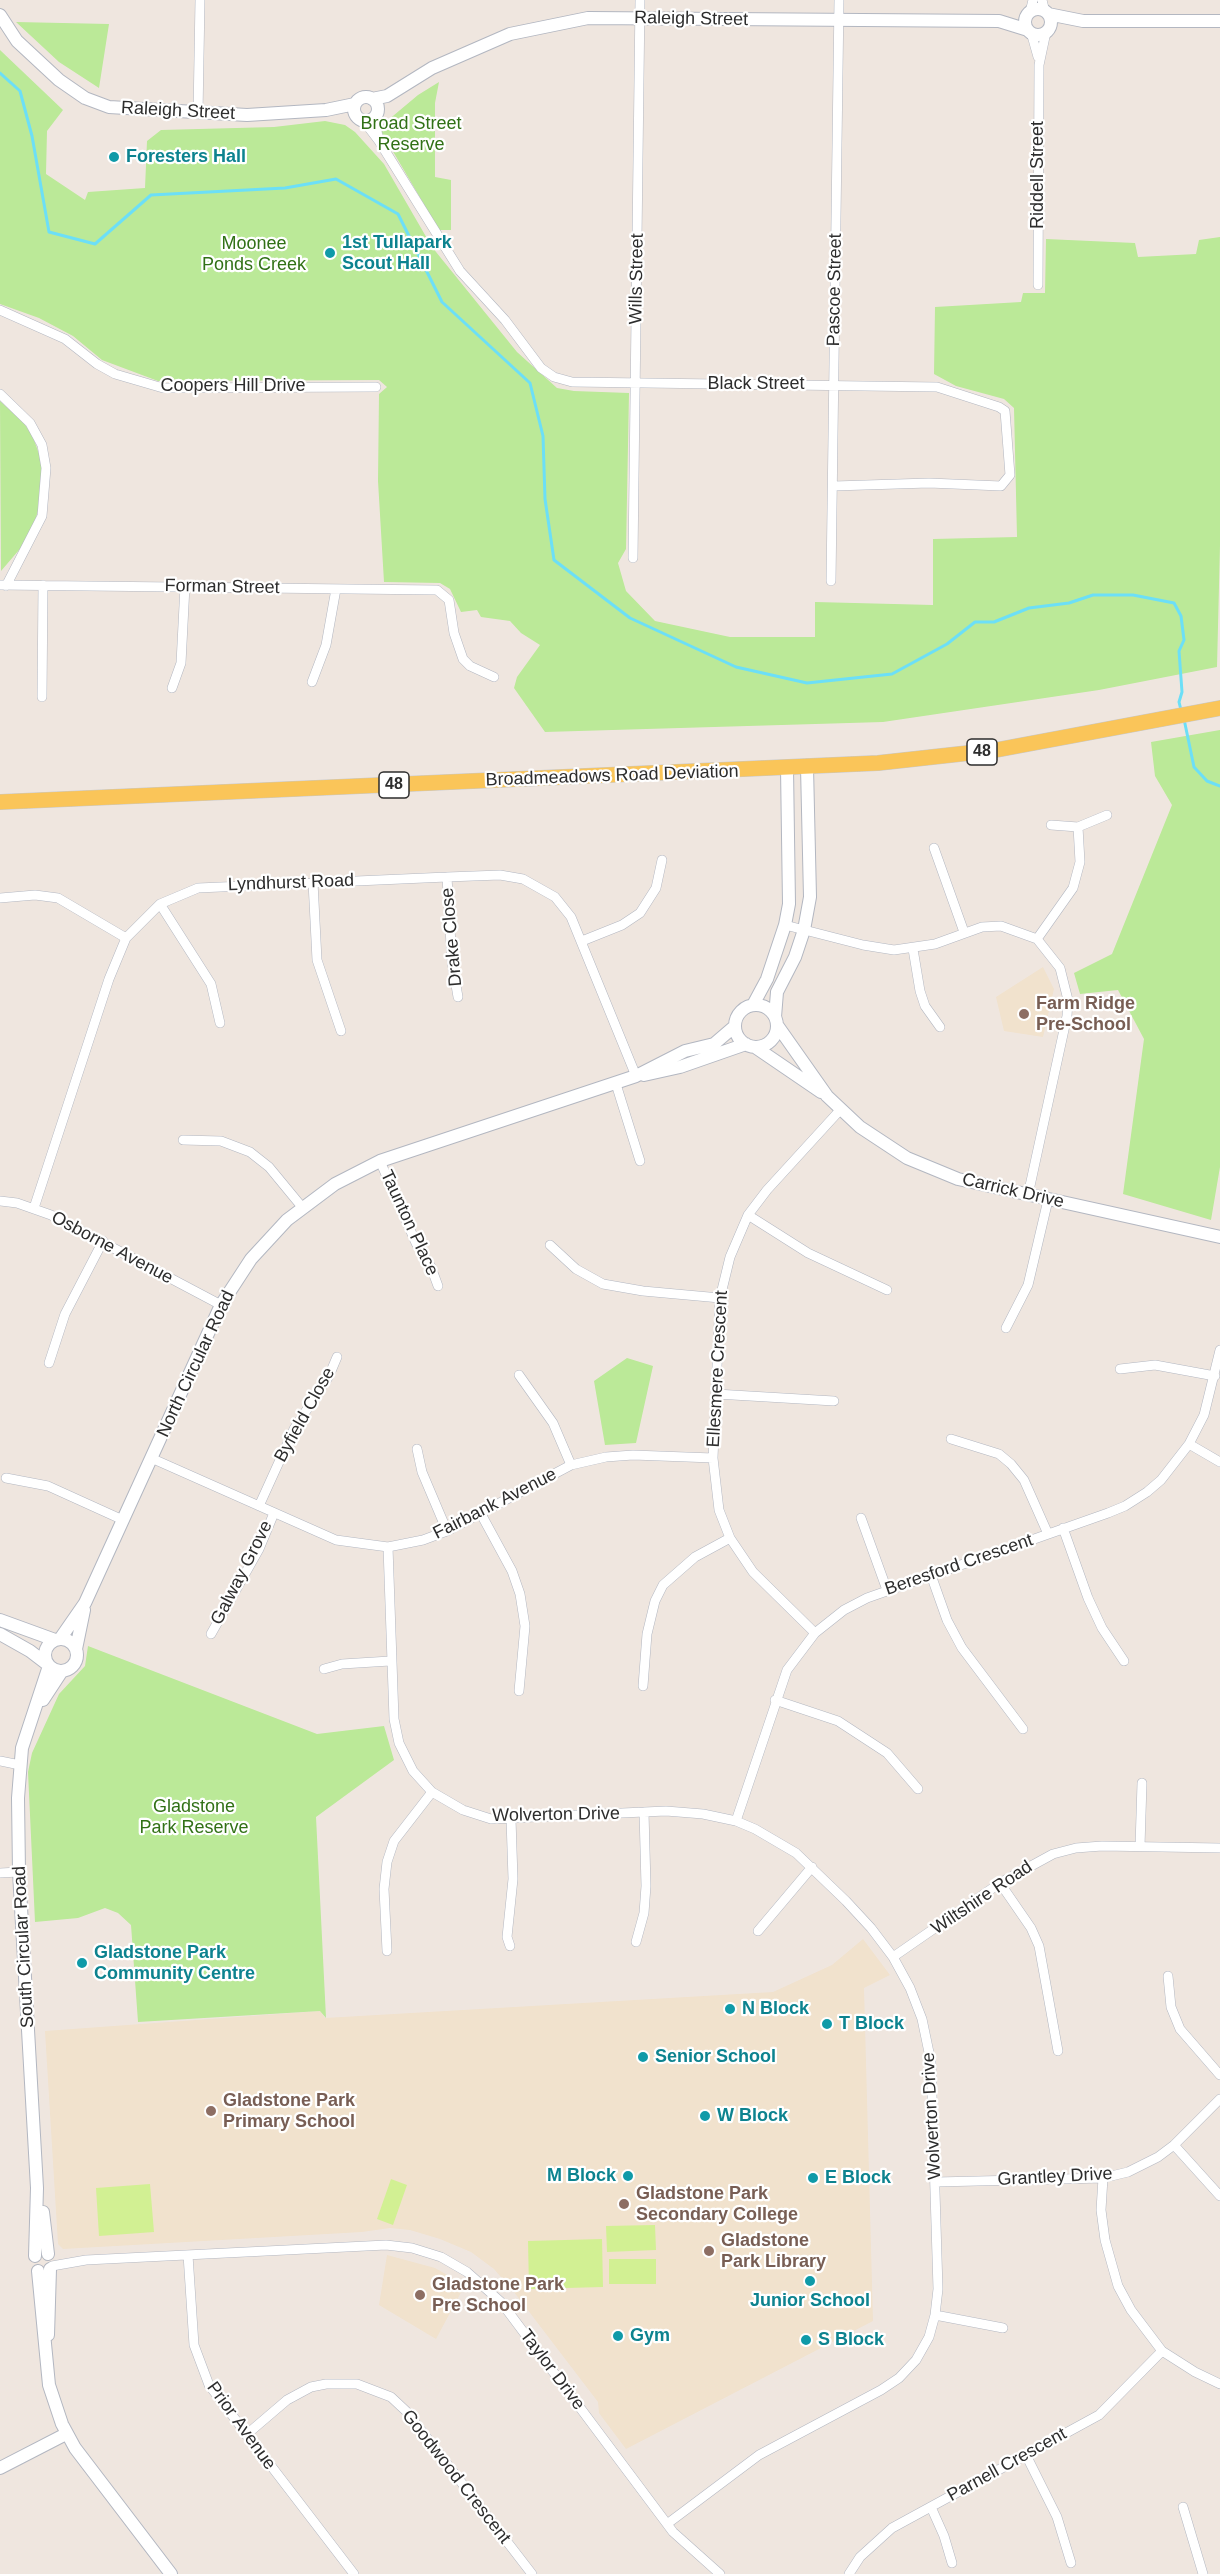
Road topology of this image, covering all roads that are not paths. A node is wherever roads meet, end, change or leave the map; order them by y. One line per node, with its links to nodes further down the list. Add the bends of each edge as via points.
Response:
1 (200, 0): 21 (street)
2 (640, 0): 7 (street, Wills Street)
3 (839, 0): 8 (street, Pascoe Street)
4 (1030, 9): 5 (street); 9 (street, Raleigh Street); 13 (street, via 1025,22)
5 (1045, 9): 10 (street); 14 (street, via 1050,24)
6 (0, 15): 15 (street, Raleigh Street)
7 (639, 18): 8 (street, Raleigh Street); 17 (street, Raleigh Street, via 572,20 510,34 432,68); 27 (street, Wills Street)
8 (839, 20): 9 (street, Raleigh Street); 28 (street, Pascoe Street)
9 (999, 21): 13 (street, Raleigh Street)
10 (1083, 21): 11 (street); 14 (street)
11 (1220, 21)
12 (0, 31): 15 (street, Raleigh Street)
13 (1029, 31): 14 (street, via 1038,35); 16 (street, Riddell Street)
14 (1046, 31): 16 (street, Riddell Street)
15 (17, 41): 21 (street, Raleigh Street, via 73,91 99,104 121,110)
16 (1039, 65): 25 (street, Riddell Street)
17 (400, 90): 18 (street, Raleigh Street); 22 (street, Raleigh Street)
18 (372, 99): 19 (street, via 362,97); 22 (street)
19 (355, 104): 20 (street, Raleigh Street); 23 (street, via 354,112)
20 (326, 110): 21 (street, Raleigh Street, via 270,115); 23 (street, Raleigh Street)
21 (198, 114)
22 (376, 114): 23 (street); 24 (street, Black Street)
23 (361, 119): 24 (street, Black Street)
24 (379, 141): 27 (street, Black Street, via 449,257 541,368 572,382)
25 (1038, 285)
26 (0, 310): 29 (street, Coopers Hill Drive, via 66,339 116,374 163,388)
27 (636, 383): 28 (street, Black Street); 32 (street, Wills Street)
28 (834, 385): 31 (street, Pascoe Street); 31 (street, Black Street, via 937,387 999,406 1007,416 1010,476 997,486)
29 (376, 387)
30 (0, 394): 34 (street, via 30,423 42,446 46,468 42,516)
31 (834, 486): 33 (street, Pascoe Street)
32 (633, 558)
33 (831, 581)
34 (3, 585): 35 (street, Forman Street)
35 (42, 585): 36 (street, Forman Street); 41 (street)
36 (185, 586): 37 (street, Forman Street); 40 (street, via 181,663)
37 (336, 589): 38 (street, Forman Street, via 443,593 451,605 454,633 463,659); 39 (street, via 326,645)
38 (494, 677)
39 (312, 682)
40 (172, 688)
41 (42, 696)
42 (1216, 709): 43 (main road, Broadmeadows Road Deviation / 48, via 972,754)
43 (807, 767): 44 (main road, Broadmeadows Road Deviation / 48); 50 (street)
44 (788, 768): 45 (main road, Broadmeadows Road Deviation / 48); 51 (street)
45 (0, 802)
46 (1107, 815): 48 (street)
47 (1051, 825): 48 (street)
48 (1078, 827): 61 (street, via 1080,862 1073,888)
49 (934, 848): 59 (street)
50 (810, 849): 51 (street); 58 (street, via 810,897)
51 (789, 851): 57 (street)
52 (662, 860): 62 (street, via 656,888 640,913)
53 (447, 877): 54 (street, Lyndhurst Road); 62 (street, Lyndhurst Road, via 513,876 536,885 555,897); 64 (street, Drake Close)
54 (313, 882): 56 (street, Lyndhurst Road, via 198,888); 70 (street, via 317,960)
55 (0, 898): 60 (street, via 58,897)
56 (160, 904): 60 (street, Lyndhurst Road); 67 (street, via 211,984)
57 (785, 925): 58 (street); 65 (street)
58 (804, 930): 63 (street, via 863,945); 66 (street, via 777,992)
59 (964, 932): 61 (street, via 1000,926); 63 (street)
60 (126, 938): 85 (street, Lyndhurst Road)
61 (1037, 939): 81 (street, via 1060,968 1068,1000)
62 (582, 941): 74 (street, Lyndhurst Road)
63 (913, 949): 69 (street, via 920,991)
64 (458, 997)
65 (753, 1005): 66 (street, via 766,1008); 68 (street, via 741,1011)
66 (776, 1021): 71 (street, via 776,1032 768,1043); 72 (street, Carrick Drive)
67 (220, 1023)
68 (735, 1026): 71 (street, via 738,1037); 74 (street, North Circular Road, via 714,1044 685,1052)
69 (940, 1027)
70 (341, 1031)
71 (750, 1046): 73 (street, Carrick Drive); 74 (street, North Circular Road)
72 (794, 1048): 73 (street); 76 (street, Carrick Drive)
73 (777, 1065): 76 (street, Carrick Drive)
74 (636, 1076): 75 (street, North Circular Road)
75 (616, 1084): 79 (street, North Circular Road); 80 (street)
76 (827, 1096): 77 (street, Carrick Drive)
77 (841, 1109): 81 (street, Carrick Drive, via 860,1127 907,1158 958,1179); 86 (street, Ellesmere Crescent)
78 (183, 1140): 84 (street, via 220,1141 250,1152 269,1167)
79 (380, 1161): 84 (street, North Circular Road, via 335,1184); 90 (street, Taunton Place)
80 (640, 1161)
81 (1028, 1195): 82 (street, Carrick Drive)
82 (1048, 1200): 87 (street, Carrick Drive); 94 (street, via 1028,1285)
83 (0, 1201): 85 (street, Osborne Avenue)
84 (302, 1207): 93 (street, North Circular Road, via 264,1244)
85 (34, 1208): 88 (street, Osborne Avenue)
86 (748, 1215): 91 (street, via 808,1253); 92 (street, Ellesmere Crescent, via 730,1257)
87 (1220, 1237)
88 (103, 1241): 93 (street, Osborne Avenue); 97 (street, via 65,1314)
89 (550, 1245): 92 (street, via 576,1269 603,1284)
90 (438, 1286)
91 (887, 1290)
92 (720, 1298): 101 (street, Ellesmere Crescent)
93 (221, 1305): 106 (street, North Circular Road)
94 (1006, 1328)
95 (1220, 1350): 100 (street, Beresford Crescent)
96 (337, 1357): 111 (street, Byfield Close, via 294,1429)
97 (50, 1363)
98 (1120, 1369): 100 (street, via 1155,1365)
99 (519, 1375): 109 (street, via 553,1423)
100 (1215, 1376): 104 (street, Beresford Crescent, via 1204,1415)
101 (716, 1394): 102 (street); 107 (street, Ellesmere Crescent)
102 (834, 1401)
103 (951, 1439): 118 (street, via 999,1454 1011,1464 1024,1479)
104 (1189, 1444): 108 (street); 116 (street, Beresford Crescent, via 1161,1480 1125,1506)
105 (417, 1449): 117 (street, via 422,1472)
106 (151, 1458): 111 (street, Fairbank Avenue); 115 (street, North Circular Road)
107 (713, 1458): 109 (street, Fairbank Avenue, via 633,1455); 119 (street, Ellesmere Crescent, via 715,1495)
108 (1220, 1462)
109 (571, 1465): 113 (street, Fairbank Avenue)
110 (6, 1478): 115 (street, via 48,1486)
111 (259, 1506): 112 (street, Fairbank Avenue)
112 (274, 1513): 120 (street, Fairbank Avenue, via 336,1540); 127 (street, Galway Grove, via 259,1549)
113 (481, 1514): 117 (street, Fairbank Avenue); 136 (street, via 520,1594 525,1626)
114 (861, 1518): 122 (street)
115 (123, 1520): 123 (street, North Circular Road)
116 (1064, 1528): 118 (street, Beresford Crescent); 131 (street, via 1088,1598)
117 (447, 1531): 120 (street, Fairbank Avenue)
118 (1048, 1534): 121 (street, Beresford Crescent)
119 (730, 1538): 125 (street, Ellesmere Crescent, via 753,1572); 135 (street, via 695,1557 663,1585 647,1634)
120 (388, 1547): 130 (street, Wolverton Drive)
121 (932, 1575): 122 (street, Beresford Crescent); 139 (street, via 962,1648)
122 (887, 1590): 125 (street, Beresford Crescent, via 844,1610)
123 (85, 1603): 128 (street, North Circular Road); 129 (street, North Circular Road)
124 (0, 1620): 128 (street)
125 (814, 1633): 137 (street, Beresford Crescent, via 787,1670)
126 (0, 1634): 132 (street)
127 (211, 1634)
128 (57, 1639): 129 (street, via 69,1641); 132 (street, via 45,1650)
129 (76, 1649): 134 (street, via 74,1664)
130 (390, 1661): 133 (street); 144 (street, Wolverton Drive, via 399,1743 413,1771)
131 (1124, 1661)
132 (48, 1665): 134 (street); 138 (street, South Circular Road)
133 (324, 1669)
134 (62, 1671): 138 (street, South Circular Road)
135 (643, 1686)
136 (519, 1691)
137 (775, 1700): 143 (street, via 838,1721 887,1753); 147 (street, Beresford Crescent)
138 (37, 1708): 141 (street, South Circular Road)
139 (1023, 1729)
140 (0, 1761): 141 (street)
141 (20, 1765): 151 (street, South Circular Road)
142 (1142, 1783): 148 (street)
143 (918, 1789)
144 (432, 1792): 146 (street, Wolverton Drive, via 463,1810 491,1819); 157 (street, via 394,1841 387,1862)
145 (644, 1812): 146 (street, Wolverton Drive); 147 (street, Wolverton Drive, via 703,1814); 155 (street, via 646,1886)
146 (511, 1819): 156 (street, via 513,1879 507,1937)
147 (736, 1821): 150 (street, Wolverton Drive, via 778,1841)
148 (1140, 1846): 149 (street, Wiltshire Road); 153 (street, Wiltshire Road, via 1076,1848 1035,1862)
149 (1220, 1848)
150 (812, 1867): 154 (street); 158 (street, Wolverton Drive, via 846,1900)
151 (19, 1872): 152 (street); 166 (street, South Circular Road)
152 (0, 1874)
153 (1000, 1883): 158 (street, Wiltshire Road); 160 (street, via 1039,1947)
154 (758, 1931)
155 (636, 1942)
156 (510, 1946)
157 (387, 1951)
158 (893, 1957): 165 (street, Wolverton Drive, via 922,2019 929,2053)
159 (1168, 1976): 161 (street, via 1170,2007 1180,2029)
160 (1058, 2051)
161 (1220, 2075)
162 (1220, 2099): 163 (street, Grantley Drive)
163 (1174, 2145): 164 (street, Grantley Drive, via 1128,2172); 167 (street)
164 (1103, 2178): 165 (street, Grantley Drive); 172 (street, via 1101,2210 1112,2269 1131,2310)
165 (936, 2182): 170 (street, Wolverton Drive)
166 (37, 2188): 169 (street, South Circular Road); 169 (street, South Circular Road, via 34,2266)
167 (1220, 2196)
168 (188, 2254): 169 (street, Taylor Drive); 175 (street, Prior Avenue, via 194,2345 209,2385); 180 (street, Taylor Drive, via 386,2245 412,2248 449,2262 501,2302)
169 (48, 2263): 174 (street, South Circular Road, via 49,2385)
170 (935, 2315): 171 (street); 180 (street, Wolverton Drive, via 929,2337 916,2360 899,2378 759,2455)
171 (1003, 2328)
172 (1162, 2351): 173 (street); 176 (street, Parnell Crescent, via 1099,2415)
173 (1220, 2384)
174 (66, 2434): 177 (street); 183 (street, South Circular Road)
175 (246, 2435): 184 (street, Prior Avenue); 185 (street, Goodwood Crescent, via 287,2400 311,2387 357,2384 391,2397 407,2412)
176 (1026, 2455): 178 (street, Parnell Crescent); 182 (street, via 1057,2517)
177 (0, 2468)
178 (931, 2507): 181 (street); 187 (street, Parnell Crescent, via 892,2528 860,2557)
179 (1183, 2507): 188 (street)
180 (667, 2524): 186 (street, Taylor Drive)
181 (952, 2563)
182 (1071, 2563)
183 (171, 2574)
184 (354, 2574)
185 (532, 2574)
186 (720, 2574)
187 (849, 2574)
188 (1203, 2574)

